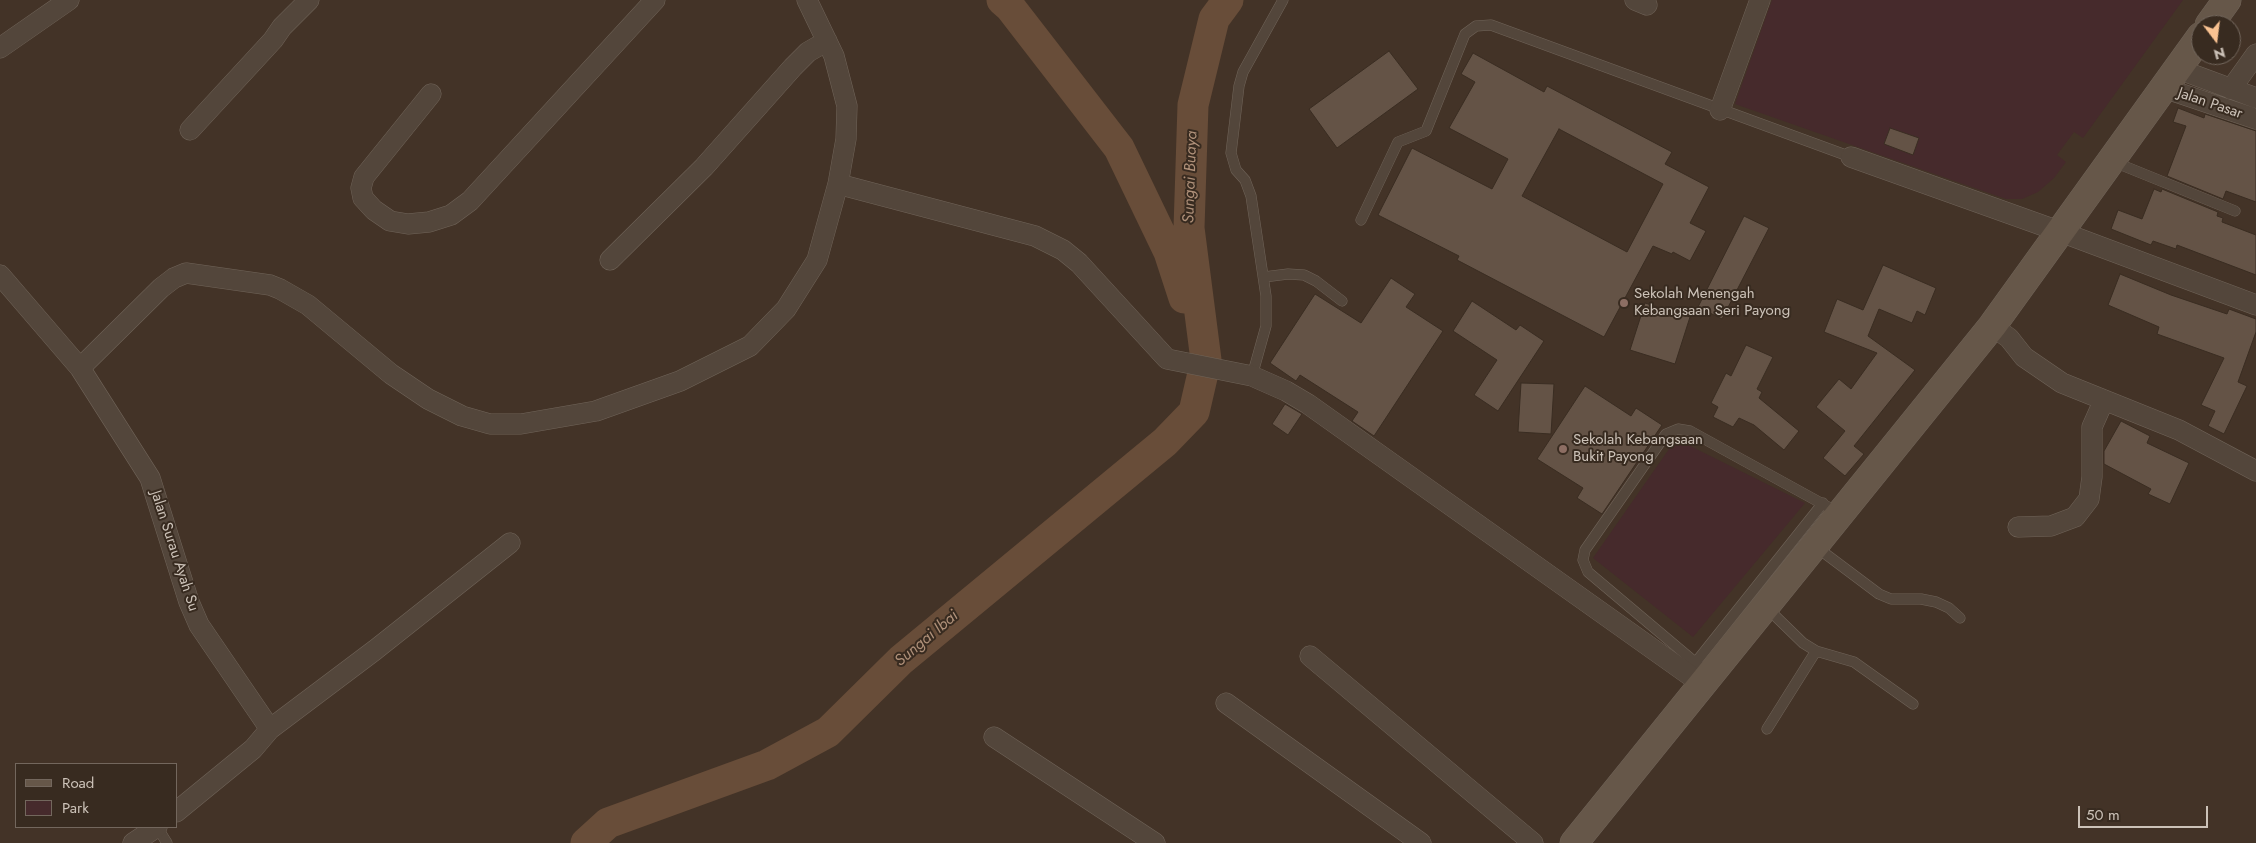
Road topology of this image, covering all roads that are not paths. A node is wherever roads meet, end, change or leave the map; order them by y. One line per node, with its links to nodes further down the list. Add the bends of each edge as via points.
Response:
1 (69, 0): 10 (street)
2 (309, 0): 19 (street)
3 (655, 0): 15 (street, via 470,201 450,215 429,222 408,224 390,220 363,198 364,177)
4 (807, 0): 9 (street)
5 (1283, 0): 28 (lane, via 1243,72 1231,153 1236,170 1245,180 1251,196)
6 (1760, 0): 17 (street)
7 (2227, 0): 8 (main road)
8 (2216, 15)
9 (827, 41): 22 (street, via 847,106 846,138); 26 (street, via 808,52 793,67 704,167)
10 (0, 48)
11 (2191, 50): 13 (main road)
12 (2256, 54): 14 (street)
13 (2171, 78): 14 (street, Jalan Pasar); 18 (street, Jalan Pasar); 21 (main road)
14 (2231, 89): 16 (street, Jalan Pasar)
15 (431, 94)
16 (2256, 98)
17 (1720, 110): 20 (lane); 24 (lane, via 1491,25 1476,26 1465,34 1426,131 1398,142)
18 (2256, 119)
19 (190, 130)
20 (1851, 157): 25 (street)
21 (2112, 161): 23 (lane); 25 (main road)
22 (838, 184): 32 (street, via 817,260 786,309 750,346 680,381 596,411 521,424 490,424 462,416 428,399 391,374 308,305 280,289 186,273 161,288); 33 (street, via 1035,236 1064,250 1079,263 1167,359)
23 (2235, 211)
24 (1361, 220)
25 (2061, 232): 30 (street); 31 (main road)
26 (610, 260)
27 (0, 275): 32 (street, Jalan Surau Ayah Su)
28 (1264, 277): 29 (lane, via 1304,275); 33 (lane, via 1266,326)
29 (1342, 301)
30 (2256, 305)
31 (1992, 326): 34 (street, via 2009,338 2024,357 2062,383); 36 (main road)
32 (80, 368): 47 (street, Jalan Surau Ayah Su, via 150,478 199,625)
33 (1244, 374): 44 (street, via 1308,404)
34 (2104, 400): 35 (street, via 2179,430); 37 (street, via 2092,427 2089,499 2075,517 2051,526)
35 (2256, 471)
36 (1831, 508): 39 (main road); 44 (lane); 44 (lane, via 1690,431 1666,434 1585,550 1583,560 1588,572)
37 (2018, 526)
38 (510, 543): 47 (street)
39 (1814, 546): 40 (main road); 41 (lane, via 1879,594 1936,602)
40 (1765, 606): 42 (lane, via 1803,643); 44 (main road)
41 (1960, 618)
42 (1816, 651): 46 (lane, via 1854,662); 48 (lane)
43 (1310, 656): 57 (street)
44 (1702, 674): 58 (main road)
45 (1226, 703): 56 (street)
46 (1913, 704)
47 (270, 729): 50 (street, via 253,749)
48 (1767, 729)
49 (994, 737): 55 (street)
50 (178, 810)
51 (156, 828): 53 (street)
52 (159, 828): 54 (lane)
53 (133, 843)
54 (167, 843)
55 (1155, 843)
56 (1421, 843)
57 (1533, 843)
58 (1574, 843)

